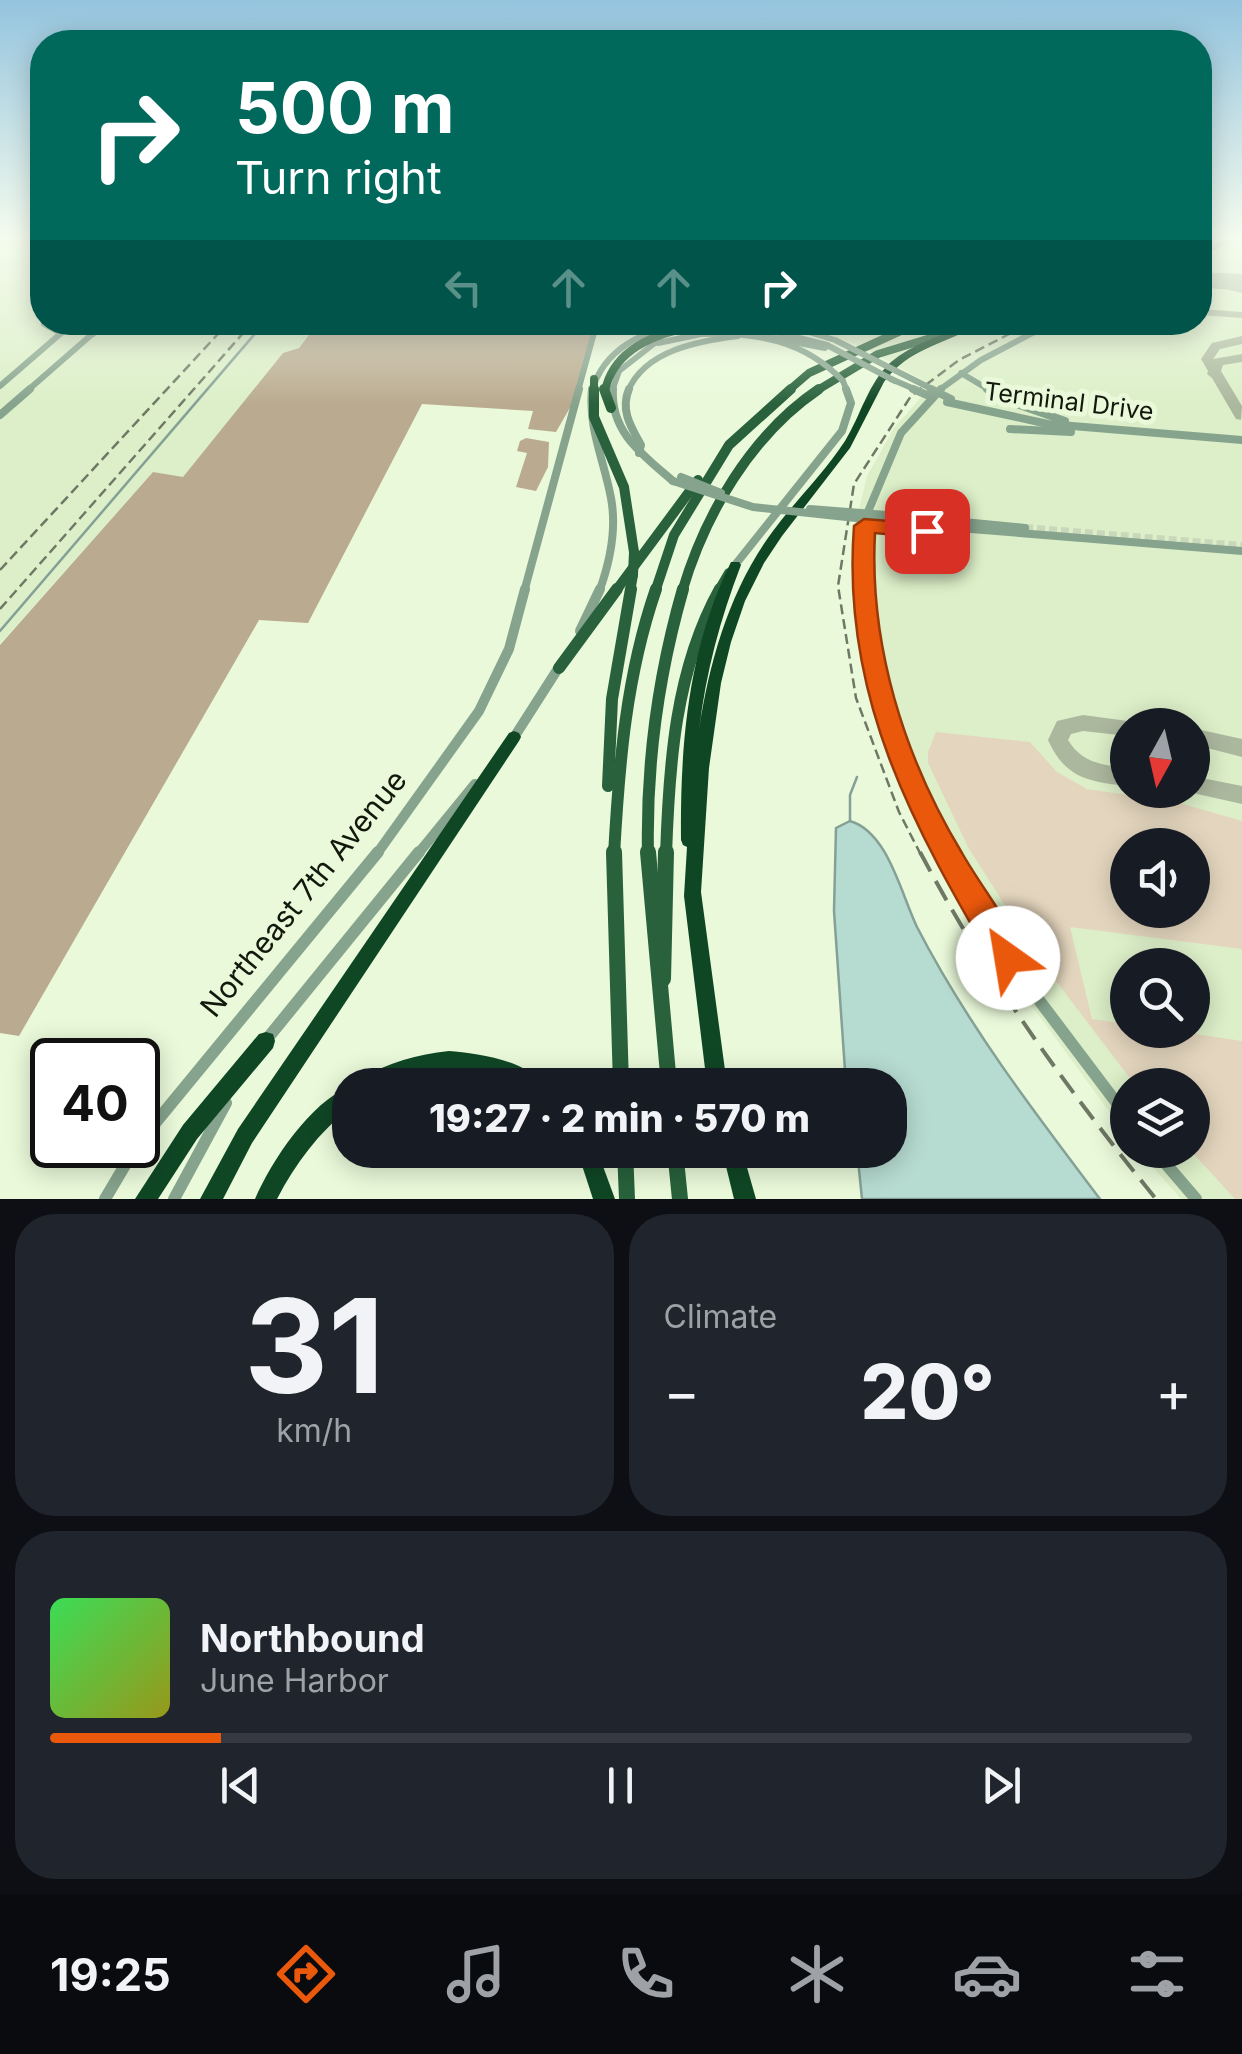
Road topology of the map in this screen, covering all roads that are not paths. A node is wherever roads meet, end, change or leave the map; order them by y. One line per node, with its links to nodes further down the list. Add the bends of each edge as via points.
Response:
1 (59, 335): 18 (street)
2 (66, 335): 18 (street)
3 (92, 335): 22 (street)
4 (594, 335): 55 (street, Northeast 7th Avenue, via 494,686 386,844)
5 (648, 335): 24 (street, via 608,359)
6 (655, 335): 29 (main road, via 612,368 604,389)
7 (674, 335): 20 (street)
8 (698, 335): 20 (street, bridge)
9 (752, 335): 17 (main road)
10 (752, 335): 25 (street, bridge, via 816,356)
11 (785, 335): 26 (street, bridge, via 827,346)
12 (819, 335): 28 (street, bridge)
13 (882, 335): 32 (main road, via 820,362)
14 (941, 335): 46 (main road, via 883,352 814,392 754,452 705,532 668,640 652,740 649,869)
15 (948, 335): 45 (highway, via 890,368 848,444 750,579 726,640 710,710)
16 (1029, 335): 23 (street)
17 (732, 336): 19 (street); 35 (street, via 672,350 636,375 624,410)
18 (47, 346): 21 (street)
19 (825, 348): 26 (street, bridge)
20 (642, 351): 29 (street, via 619,371)
21 (40, 352): 22 (street, via 53,356); 27 (street)
22 (56, 367): 30 (street)
23 (961, 373): 33 (street, via 1018,405); 37 (street, via 897,438)
24 (594, 379): 42 (street, via 589,411 612,503 612,544 600,589); 44 (main road, bridge, via 594,417 624,487 634,552 608,739)
25 (843, 381): 41 (street, via 851,402 844,427)
26 (895, 381): 28 (street, Terminal Drive, bridge)
27 (0, 386)
28 (949, 401): 33 (street, Terminal Drive)
29 (611, 408): 35 (street)
30 (0, 415)
31 (1010, 428): 33 (street)
32 (745, 430): 42 (main road, via 688,492); 44 (main road, via 685,517 648,604 624,706)
33 (1098, 431): 34 (street, Terminal Drive)
34 (1242, 440)
35 (639, 453): 36 (street)
36 (677, 479): 38 (street, bridge, via 766,503); 39 (street, bridge, via 728,501 788,512)
37 (864, 526): 39 (street); 53 (street, via 866,636 912,784 1008,958)
38 (1025, 528)
39 (1103, 541): 40 (street)
40 (1242, 551)
41 (735, 565): 45 (highway, via 710,625 694,698); 46 (main road, via 709,607 680,716 667,824)
42 (559, 668): 43 (street)
43 (514, 737): 47 (street); 65 (highway)
44 (612, 826): 50 (main road)
45 (692, 896): 52 (highway)
46 (662, 1013): 51 (main road)
47 (266, 1041): 63 (highway, via 190,1132); 64 (street)
48 (406, 1068): 49 (highway, via 460,1060)
49 (495, 1068)
50 (619, 1068)
51 (667, 1068)
52 (715, 1068)
53 (1110, 1094)
54 (332, 1110): 66 (highway, via 296,1149)
55 (160, 1116)
56 (123, 1168): 62 (street, Northeast 7th Avenue)
57 (593, 1168): 67 (highway)
58 (625, 1168): 68 (main road)
59 (677, 1168): 69 (main road)
60 (737, 1168): 70 (highway)
61 (1169, 1168): 71 (street)
62 (106, 1199)
63 (146, 1199)
64 (174, 1199)
65 (210, 1199)
66 (266, 1199)
67 (604, 1199)
68 (628, 1199)
69 (680, 1199)
70 (745, 1199)
71 (1196, 1199)

